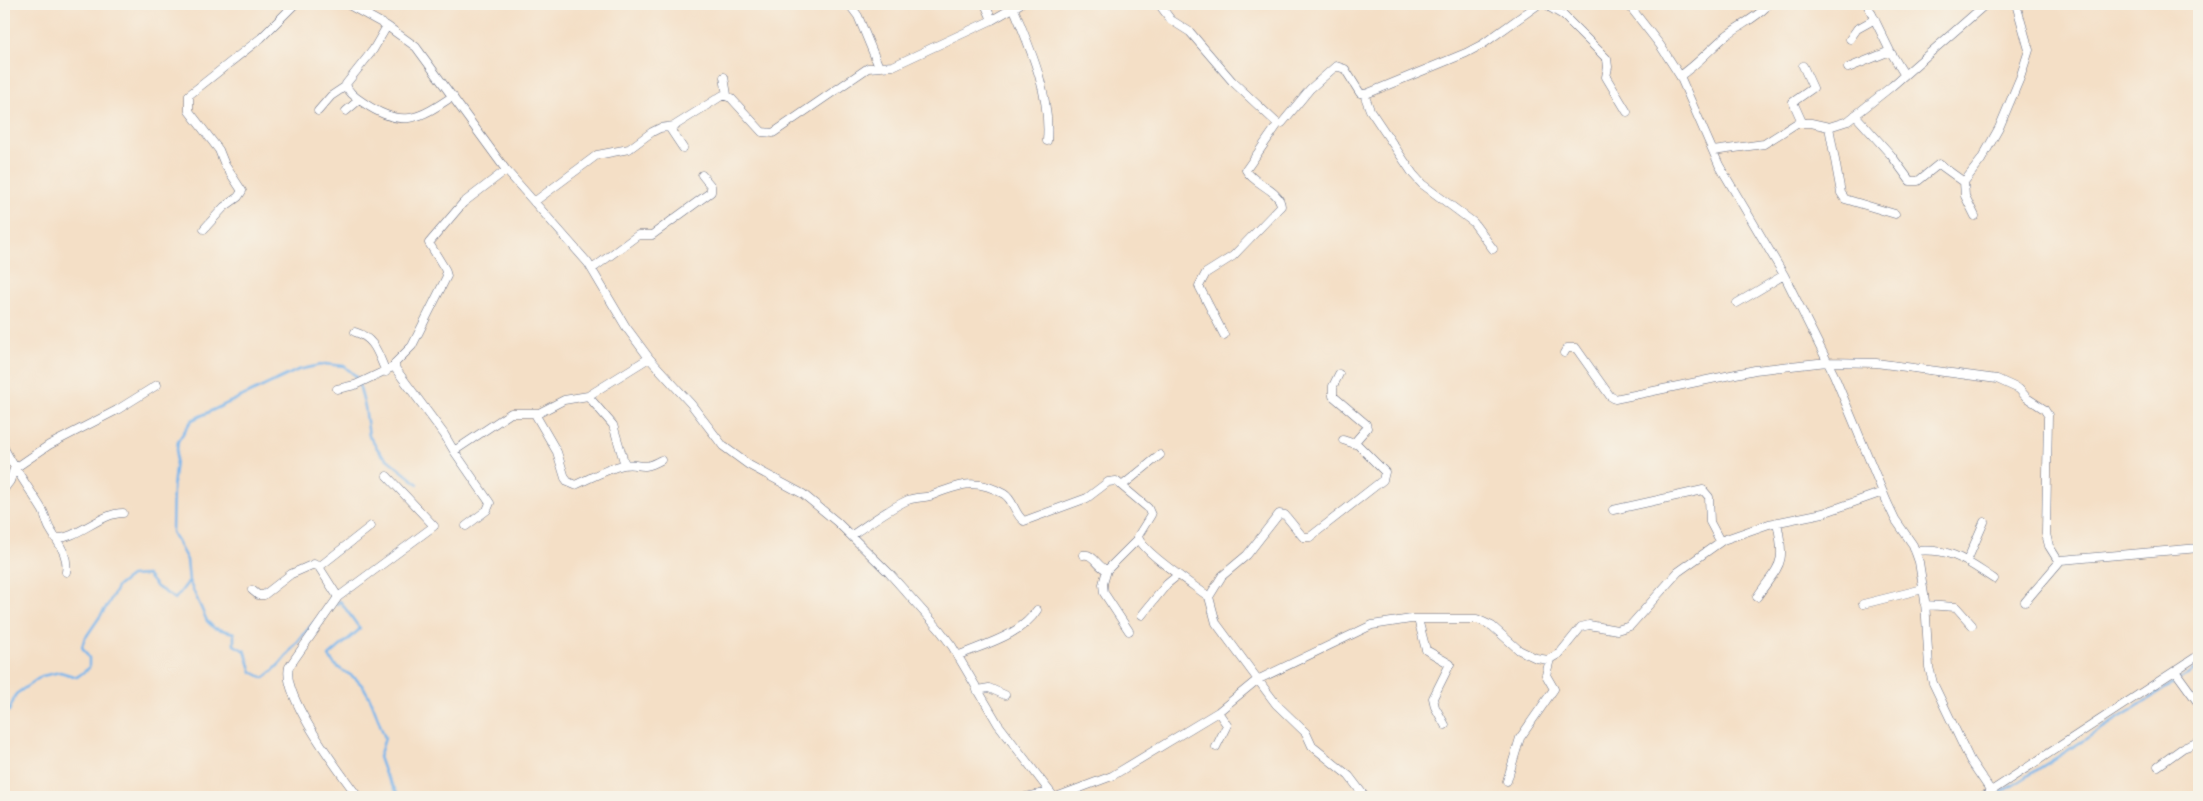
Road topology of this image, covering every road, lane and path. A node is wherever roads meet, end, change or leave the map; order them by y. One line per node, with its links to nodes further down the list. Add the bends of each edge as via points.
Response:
1 (295, 4): 49 (street, via 260,38 189,95 188,111 219,150 224,165 242,191)
2 (347, 4): 15 (street)
3 (376, 4): 15 (street)
4 (849, 4): 22 (street, via 858,16)
5 (985, 4): 17 (street)
6 (1159, 4): 37 (street, via 1171,20 1190,32 1232,81)
7 (1539, 4): 28 (street, via 1466,53)
8 (1547, 4): 34 (street, via 1563,15 1607,58 1606,77)
9 (1628, 4): 25 (street)
10 (1867, 4): 16 (street)
11 (1986, 4): 24 (street)
12 (2016, 4): 45 (street, via 2029,50 1999,128)
13 (1017, 6): 17 (street); 40 (street, via 1045,99)
14 (1765, 8): 25 (street, via 1725,36 1695,67)
15 (364, 13): 18 (street)
16 (1875, 19): 19 (street, via 1857,28); 20 (street)
17 (992, 20): 22 (street, via 893,66)
18 (387, 26): 27 (street); 30 (street, via 413,44)
19 (1850, 39)
20 (1890, 51): 23 (street); 24 (street)
21 (1803, 66): 36 (street, via 1814,88 1793,102)
22 (879, 67): 29 (street, via 871,66 862,71 772,133 762,132)
23 (1848, 68)
24 (1904, 74): 35 (street)
25 (1680, 76): 42 (street)
26 (724, 77): 29 (street)
27 (346, 86): 31 (street); 32 (street, via 331,96)
28 (1364, 94): 37 (street, via 1345,69 1336,66); 50 (street, via 1370,110 1413,174 1472,222)
29 (727, 95): 38 (street, via 718,97)
30 (453, 96): 31 (street, via 424,115 401,118 374,110); 43 (street)
31 (359, 100): 33 (street)
32 (318, 111)
33 (346, 111)
34 (1627, 112)
35 (1855, 115): 39 (street, via 1840,125); 45 (street, via 1910,181 1918,181 1939,164)
36 (1802, 122): 39 (street); 42 (street, via 1764,144)
37 (1278, 124): 55 (street, via 1246,170 1251,178 1279,200 1281,206 1233,256 1206,273 1199,286)
38 (669, 127): 41 (street); 46 (street, via 652,132 626,150 597,155)
39 (1829, 127): 47 (street, via 1841,193 1845,199)
40 (1047, 141)
41 (683, 148)
42 (1713, 151): 52 (street)
43 (506, 170): 46 (street); 59 (street, via 463,203 429,243 447,276 412,346)
44 (702, 174): 51 (street, via 712,186 711,192 652,236 638,235)
45 (1964, 182): 48 (street, via 1965,196)
46 (534, 202): 51 (street)
47 (1895, 214)
48 (1975, 216)
49 (204, 229)
50 (1493, 249)
51 (592, 269): 57 (street, via 626,327)
52 (1784, 275): 53 (street); 58 (street)
53 (1737, 303)
54 (355, 332): 60 (street, via 373,342)
55 (1224, 335)
56 (1564, 353): 58 (street, via 1567,348 1576,348 1615,399 1755,370)
57 (649, 358): 64 (street); 84 (street, via 727,450 803,494)
58 (1827, 362): 77 (street); 92 (street, via 1876,363 1997,379 2014,386 2044,409 2048,416 2046,534)
59 (395, 366): 60 (street); 69 (street)
60 (386, 372): 63 (street)
61 (1339, 374): 67 (street, via 1333,386 1333,396 1367,428)
62 (158, 385): 73 (street, via 49,445)
63 (337, 389)
64 (588, 396): 65 (street, via 564,400); 72 (street, via 613,425)
65 (535, 414): 69 (street, via 511,414); 72 (street, via 557,452 565,478 571,484)
66 (1343, 440): 67 (street)
67 (1354, 442): 101 (street, via 1385,472 1383,480 1310,537 1303,537 1285,514 1278,514 1247,555 1222,576)
68 (4, 448): 73 (street)
69 (454, 451): 83 (street, via 490,503 487,510)
70 (1160, 455): 75 (street)
71 (661, 460): 72 (street, via 644,468)
72 (625, 465)
73 (14, 469): 76 (street); 85 (street, via 42,510)
74 (387, 476): 100 (street, via 434,526)
75 (1123, 485): 84 (street, via 1112,481 1087,498 1024,521 1003,493 978,483 964,483 909,500); 86 (street, via 1148,508 1151,515)
76 (4, 489)
77 (1883, 492): 80 (street, via 1823,513); 89 (street, via 1895,519)
78 (1613, 510): 87 (street, via 1703,490 1709,497 1710,522)
79 (123, 513): 85 (street, via 112,513)
80 (1777, 522): 87 (street); 102 (street, via 1781,562)
81 (1984, 522): 91 (street)
82 (371, 526): 93 (street)
83 (466, 526)
84 (852, 535): 112 (street, via 939,629)
85 (55, 538): 95 (street, via 66,557)
86 (1138, 539): 94 (street); 96 (street)
87 (1720, 541): 113 (street, via 1671,578 1630,626 1617,630 1589,625 1581,627 1560,653)
88 (2199, 548): 92 (street, via 2072,558)
89 (1915, 550): 91 (street, via 1942,550); 98 (street)
90 (1083, 555): 94 (street, via 1091,556)
91 (1966, 561): 97 (street)
92 (2058, 562): 103 (street)
93 (319, 567): 99 (street, via 314,564 306,567 264,595); 100 (street)
94 (1108, 570): 110 (street, via 1102,584 1104,593)
95 (66, 572)
96 (1178, 575): 101 (street); 107 (street)
97 (1994, 579)
98 (1923, 589): 104 (street); 105 (street)
99 (252, 590)
100 (338, 597): 127 (street, via 286,677 310,729)
101 (1209, 597): 115 (street, via 1216,623)
102 (1757, 597)
103 (2025, 602)
104 (1862, 604)
105 (1925, 605): 109 (street, via 1956,607); 125 (street, via 1933,684 1970,760)
106 (1038, 610): 112 (street, via 1028,624)
107 (1142, 616)
108 (1418, 619): 113 (street, via 1477,619 1492,626 1519,650 1536,658); 115 (street, via 1372,625); 120 (street, via 1426,650 1450,664 1434,698)
109 (1972, 625)
110 (1129, 631)
111 (2199, 655): 114 (street)
112 (957, 656): 116 (street)
113 (1550, 659): 124 (street, via 1546,675 1554,689 1520,738)
114 (2178, 674): 118 (street); 125 (street)
115 (1258, 680): 119 (street); 129 (street, via 1285,714 1306,733 1312,746 1349,776)
116 (977, 690): 117 (street, via 989,688); 126 (street, via 998,724)
117 (1005, 695)
118 (2199, 704)
119 (1218, 712): 122 (street, via 1227,725); 126 (street, via 1112,776)
120 (1445, 725)
121 (2199, 742): 123 (street, via 2182,748)
122 (1216, 747)
123 (2158, 766)
124 (1507, 780)
125 (1993, 794): 130 (street)
126 (1053, 796): 128 (street)
127 (358, 797)
128 (1026, 797)
129 (1365, 797)
130 (1982, 797)

